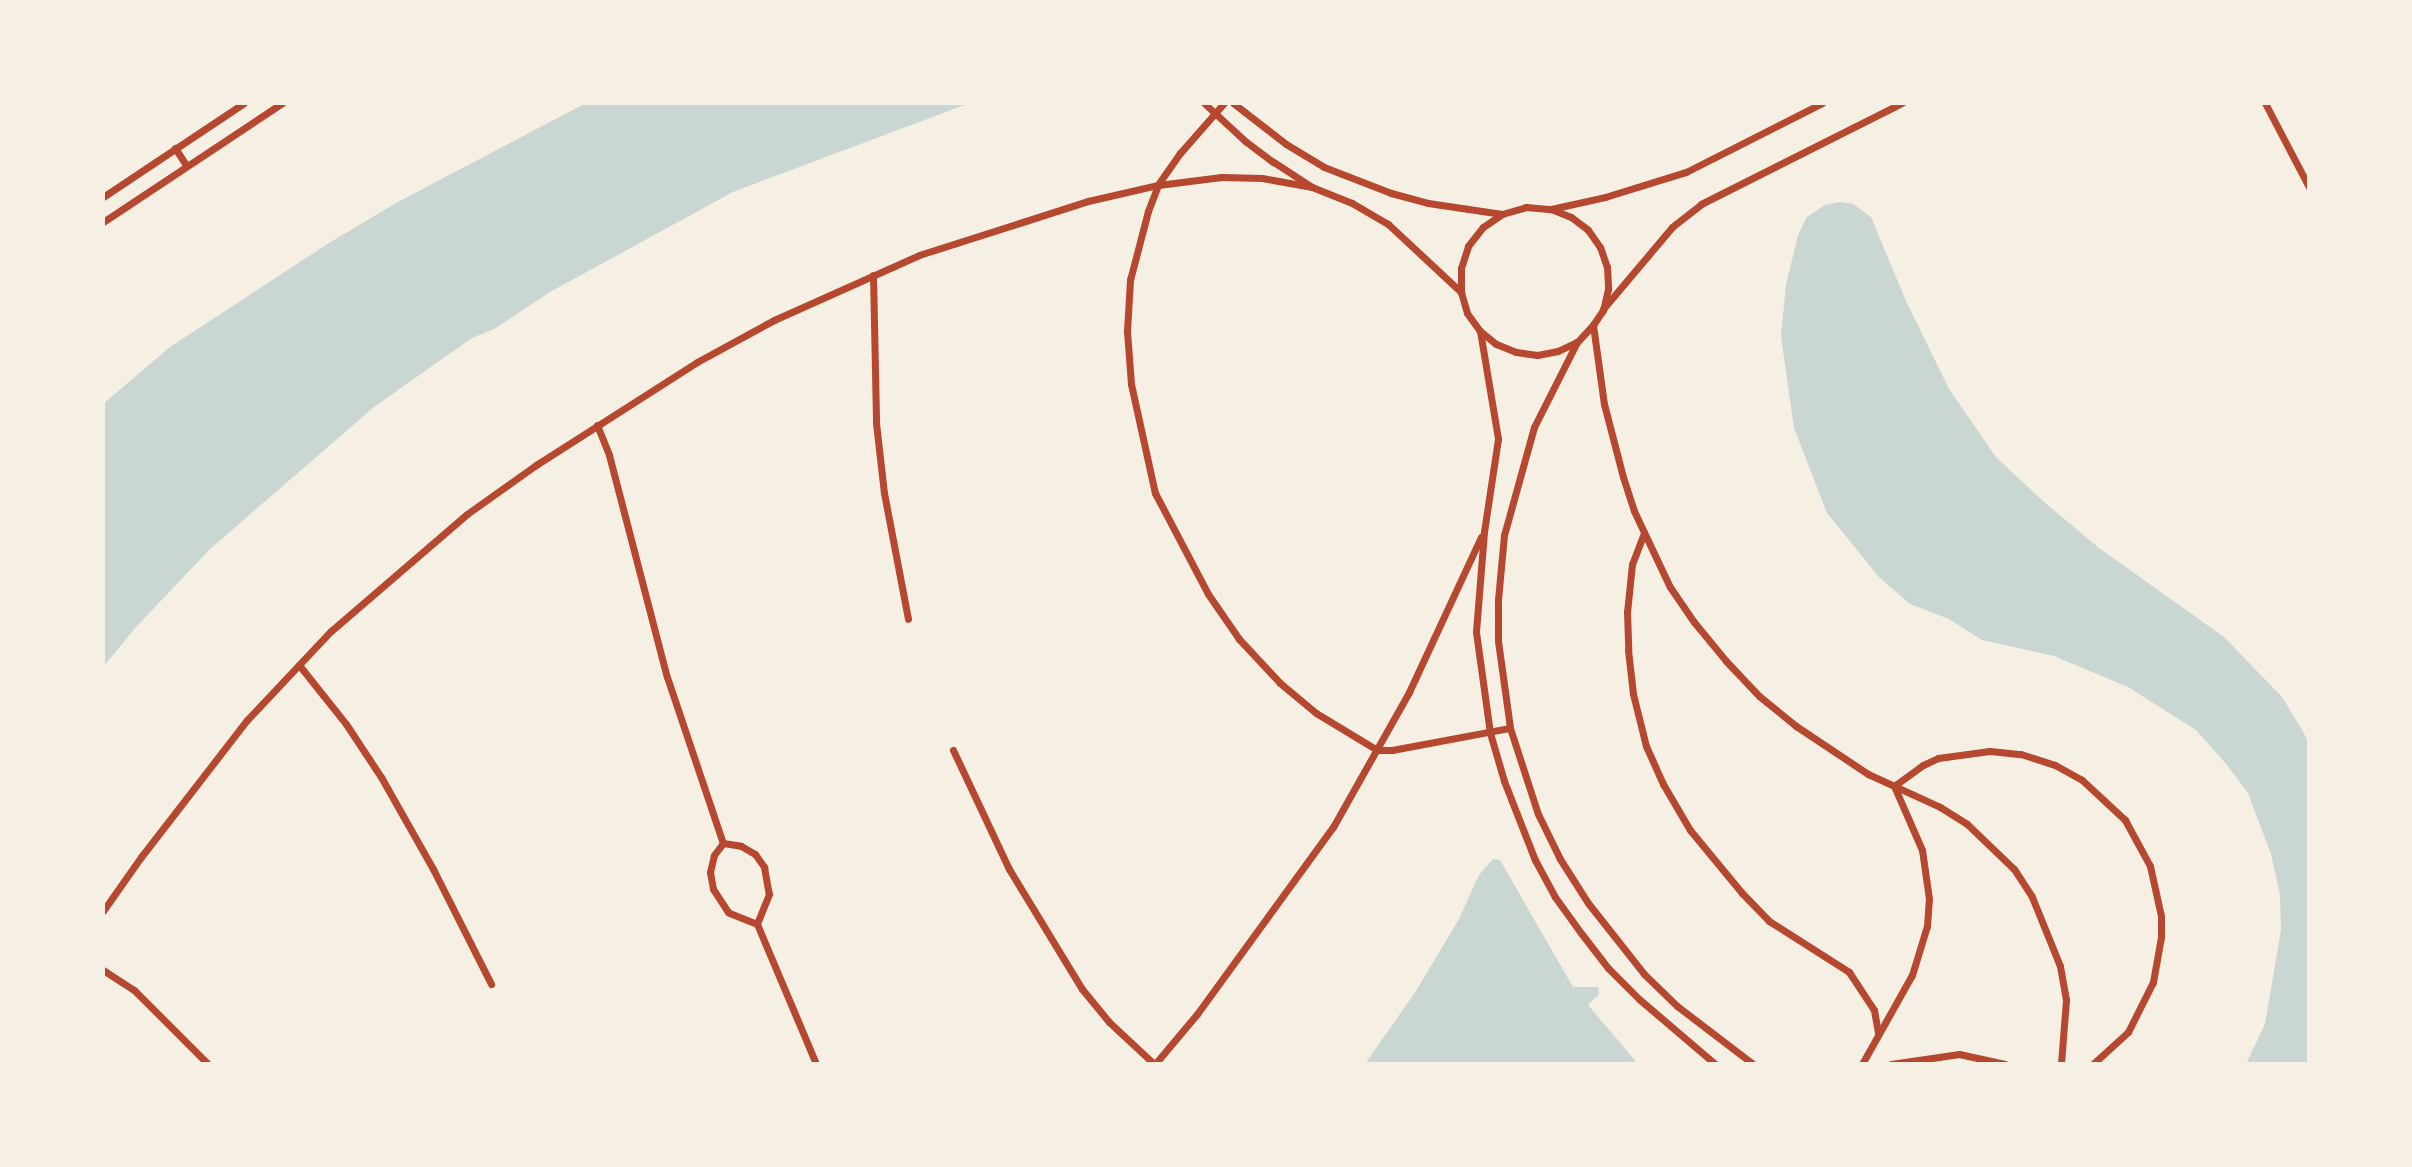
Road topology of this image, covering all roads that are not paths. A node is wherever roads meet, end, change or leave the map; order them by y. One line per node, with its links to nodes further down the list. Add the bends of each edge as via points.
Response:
1 (244, 103): 10 (street)
2 (282, 103): 11 (street)
3 (1204, 103): 9 (street)
4 (1224, 103): 9 (street)
5 (1233, 103): 17 (street, via 1286,144 1360,182 1428,203)
6 (1822, 103): 16 (street, via 1686,172)
7 (1902, 103): 21 (street, via 1701,204 1672,227)
8 (2264, 103): 14 (street)
9 (1214, 114): 12 (street); 13 (street)
10 (176, 148): 11 (street); 15 (street)
11 (186, 165): 18 (street)
12 (1158, 185): 13 (street, via 1222,177); 19 (street, via 995,229); 33 (street, via 1130,280 1127,331 1131,383 1155,493 1208,594 1239,639 1316,713)
13 (1312, 187): 20 (street, via 1388,224)
14 (2309, 187)
15 (103, 197)
16 (1551, 209): 17 (street, via 1526,207); 21 (street, via 1588,230 1600,247 1607,267)
17 (1503, 214): 20 (street, via 1483,227 1468,246 1461,268)
18 (103, 222)
19 (873, 275): 25 (street, via 774,320); 28 (street, via 876,423)
20 (1461, 292): 23 (street, via 1467,313)
21 (1603, 310): 22 (street)
22 (1593, 326): 24 (street); 27 (street, via 1612,442)
23 (1480, 331): 24 (street, via 1496,344 1537,355); 26 (street, via 1499,439)
24 (1577, 342): 30 (street, via 1534,427 1504,535 1498,641)
25 (597, 425): 29 (street, via 467,514 384,583); 35 (street, via 609,455 667,677)
26 (1484, 532): 31 (street, via 1476,632); 33 (street)
27 (1644, 533): 34 (street, via 1693,622 1759,696 1833,752); 40 (street, via 1633,564 1628,650 1646,746 1663,784 1689,830 1769,921 1849,972 1874,1010)
28 (908, 619)
29 (299, 665): 36 (street, via 247,720); 39 (street, via 381,777)
30 (1510, 728): 31 (street); 45 (street, via 1538,814 1595,913 1644,974 1677,1006)
31 (1490, 733): 33 (street); 44 (street, via 1519,821 1555,897 1608,968)
32 (953, 750): 43 (street, via 1009,869 1082,989 1109,1022)
33 (1377, 750): 43 (street, via 1333,827 1197,1014)
34 (1894, 786): 40 (street, via 1922,850 1929,899 1927,926 1912,975); 49 (street, via 1967,824 2026,885 2051,939 2064,984 2066,1028); 50 (street, via 1938,758 1990,751 2021,754 2082,780 2125,820 2140,842 2157,889 2158,961 2128,1032)
35 (723, 843): 37 (street, via 710,872 713,889 729,912); 37 (street, via 755,854 764,867 769,894)
36 (103, 911)
37 (757, 924): 42 (street)
38 (103, 970): 41 (street, via 134,990)
39 (491, 984)
40 (1878, 1033): 46 (street)
41 (208, 1064)
42 (816, 1064)
43 (1155, 1064)
44 (1714, 1064)
45 (1752, 1064)
46 (1862, 1064)
47 (1891, 1064): 48 (street, via 1959,1055)
48 (2005, 1064)
49 (2061, 1064)
50 (2093, 1064)

